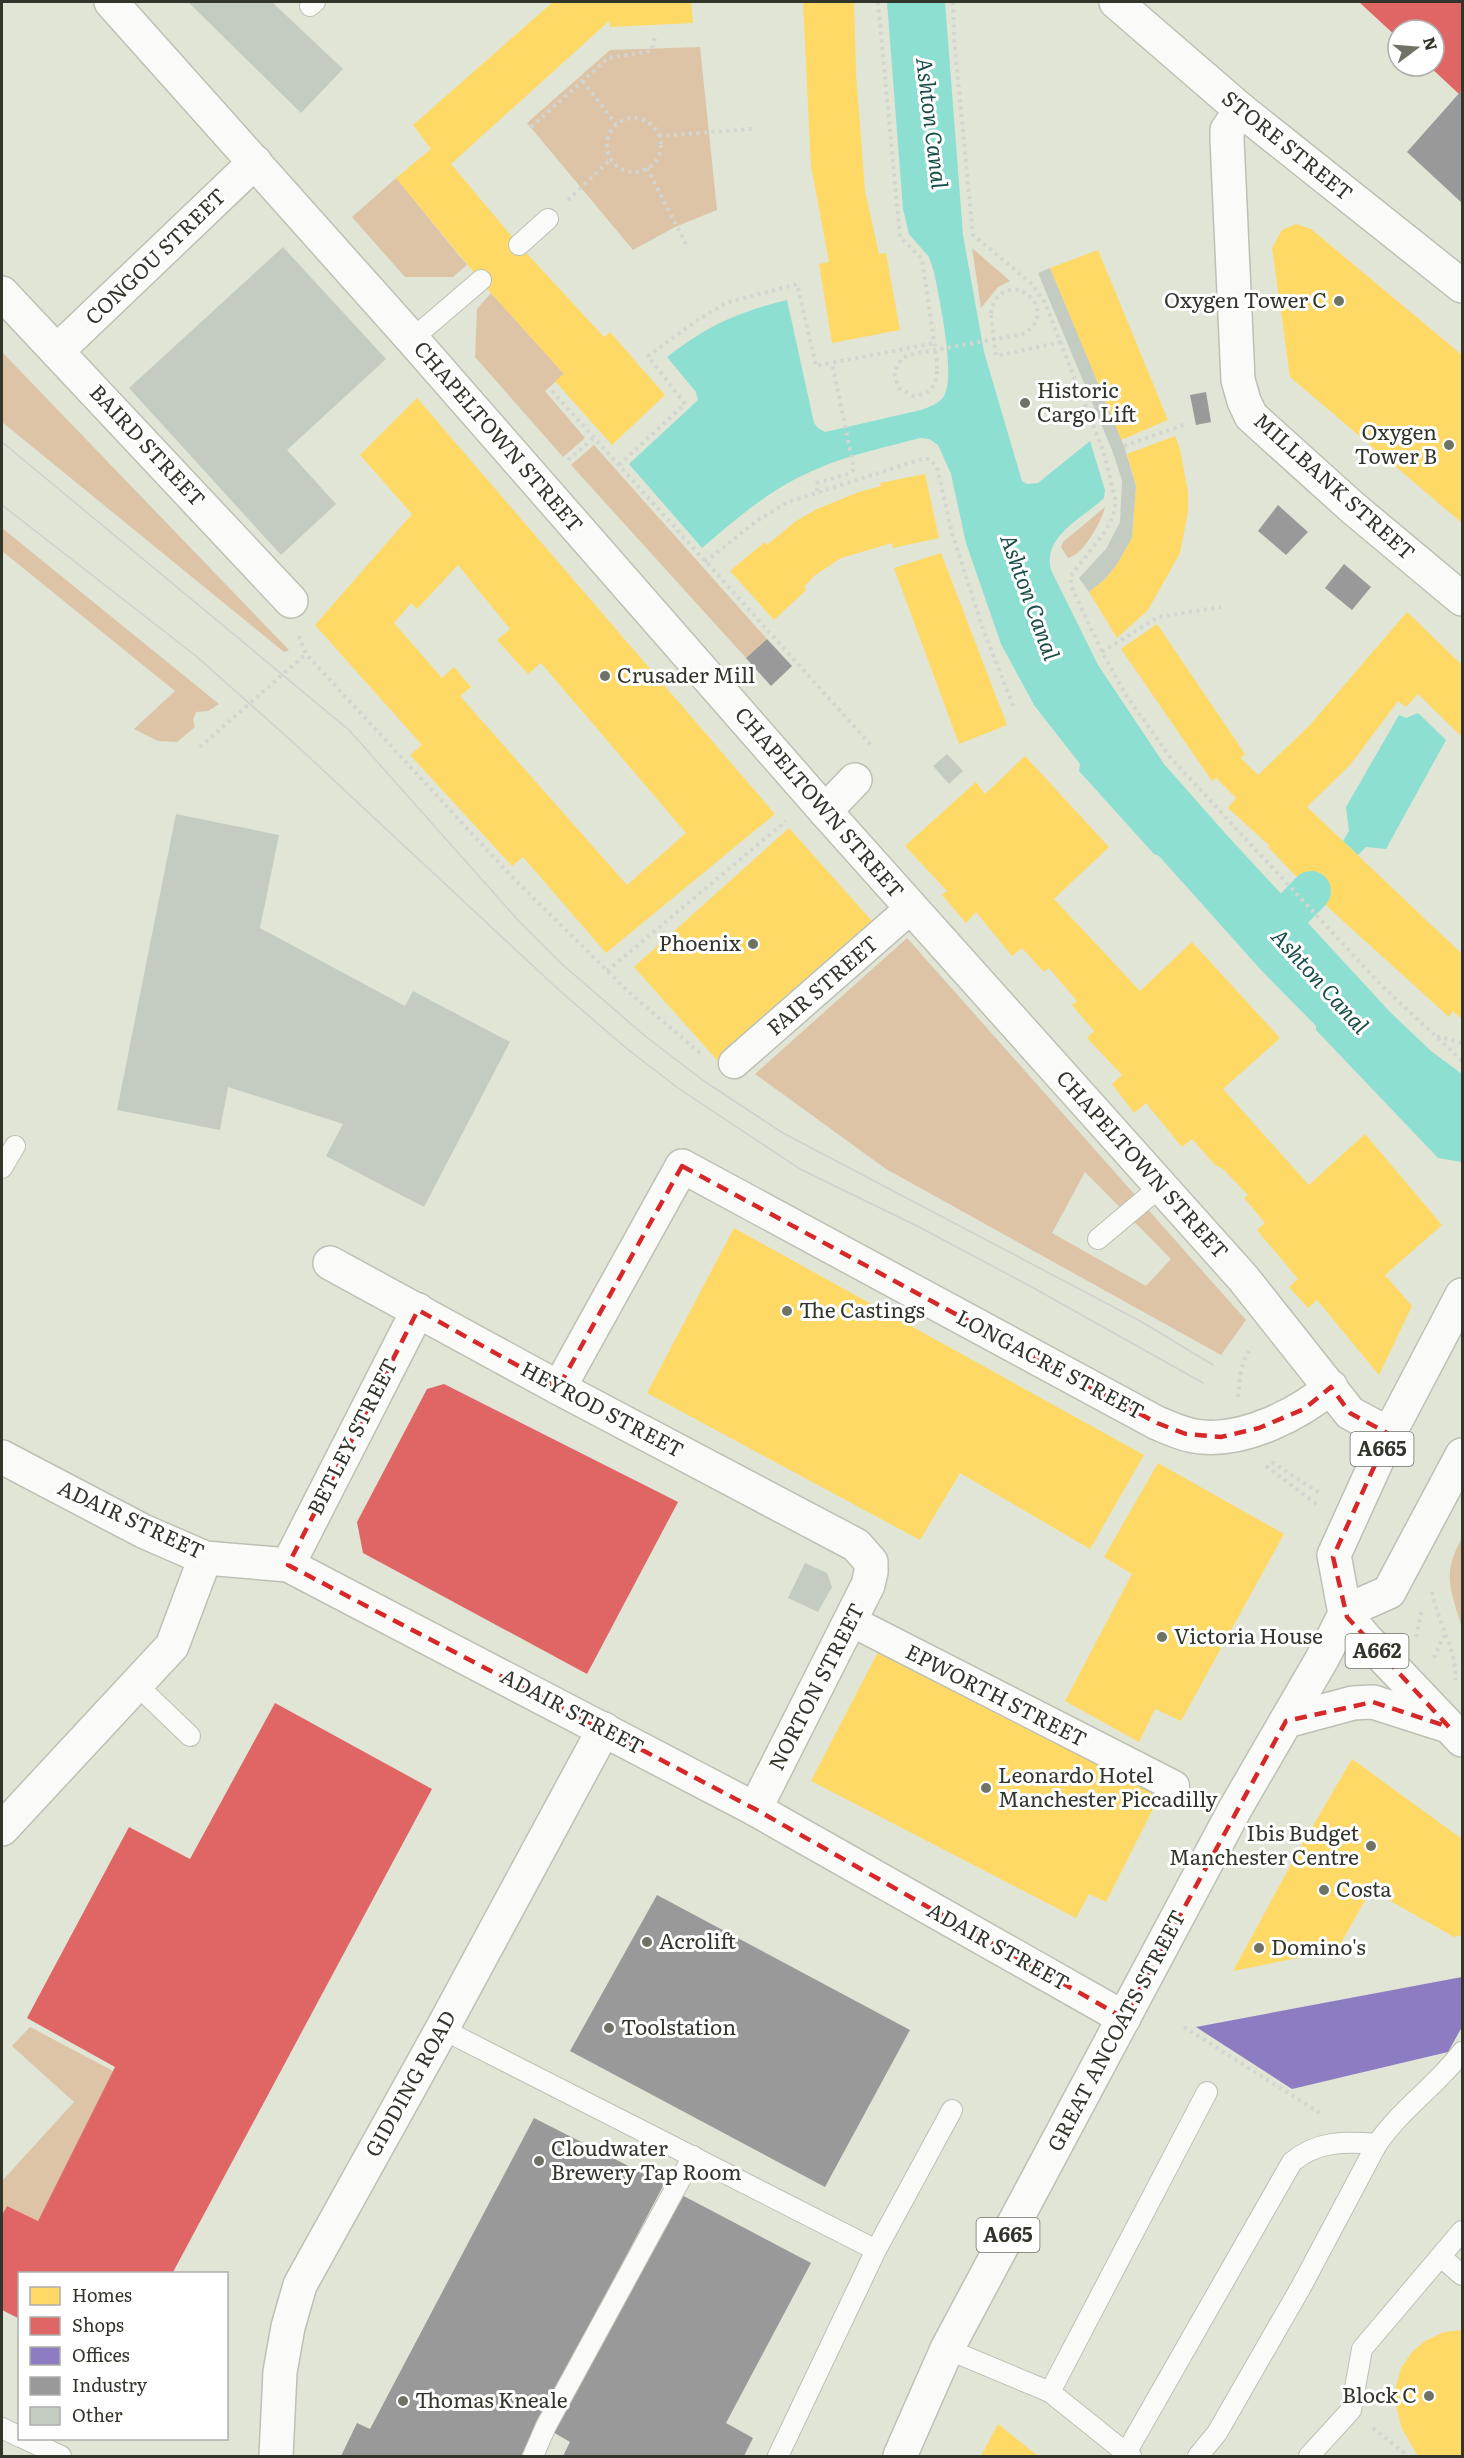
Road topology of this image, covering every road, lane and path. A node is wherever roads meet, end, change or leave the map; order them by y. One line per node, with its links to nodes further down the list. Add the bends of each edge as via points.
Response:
1 (111, 2): 13 (main road, CHAPELTOWN STREET)
2 (878, 2): 23 (path, via 900,237 922,259)
3 (953, 2): 22 (path, via 973,235 1032,284 1045,303)
4 (1116, 2): 7 (main road, STORE STREET)
5 (655, 38): 6 (path, via 651,51 608,58)
6 (583, 81): 8 (path); 9 (path)
7 (1240, 110): 19 (main road, STORE STREET); 36 (main road, MILLBANK STREET, via 1227,130 1227,139 1238,380 1244,401 1251,416)
8 (616, 124): 11 (path, via 641,118); 12 (path, via 608,138)
9 (531, 127)
10 (752, 129): 11 (path)
11 (659, 136): 14 (path, via 659,154)
12 (611, 159): 14 (path, via 630,171); 15 (path)
13 (255, 162): 21 (main road, CHAPELTOWN STREET); 24 (main road, CONGOU STREET)
14 (648, 168): 17 (path)
15 (548, 219): 16 (lane)
16 (519, 245)
17 (687, 246)
18 (481, 280): 21 (lane)
19 (1462, 286)
20 (2, 293): 24 (main road, BAIRD STREET)
21 (412, 339): 45 (main road, CHAPELTOWN STREET)
22 (1060, 342): 23 (path, bridge, via 996,356 991,315 994,300 1015,289 1030,295 1038,308 1035,324 1023,334 908,355 901,359 894,373 899,388 913,396 934,386 937,379 937,371); 31 (path)
23 (934, 343): 25 (path)
24 (57, 351): 37 (main road, BAIRD STREET)
25 (832, 363): 33 (path, via 816,366 797,284 726,303 648,356 685,404); 34 (path, via 854,469 817,483)
26 (552, 391): 28 (path)
27 (1186, 424): 29 (path)
28 (595, 437): 32 (path); 33 (path)
29 (1124, 446)
30 (1112, 450): 31 (path)
31 (1104, 453): 39 (path, via 1115,508 1104,533 1070,577)
32 (569, 459)
33 (619, 465): 35 (path)
34 (817, 491): 35 (path, via 758,520); 41 (path, via 930,459 937,467 952,533 983,629)
35 (705, 562): 43 (path)
36 (1462, 598)
37 (291, 601): 40 (path, via 293,620)
38 (1221, 607): 39 (path, via 1158,617)
39 (1102, 652): 48 (path, via 1170,757 1380,984)
40 (306, 654): 42 (path); 47 (path, via 512,877)
41 (1014, 708)
42 (200, 747)
43 (877, 752)
44 (855, 780): 45 (main road)
45 (819, 804): 46 (main road, CHAPELTOWN STREET); 47 (path)
46 (911, 908): 51 (street, FAIR STREET); 54 (main road, CHAPELTOWN STREET)
47 (607, 970): 51 (path, via 716,1066)
48 (1436, 1035): 49 (path); 50 (path)
49 (1462, 1043)
50 (1462, 1061)
51 (734, 1063)
52 (15, 1146): 53 (lane)
53 (2, 1168)
54 (1161, 1186): 55 (lane); 59 (main road, CHAPELTOWN STREET)
55 (1098, 1239)
56 (330, 1263): 58 (main road, HEYROD STREET)
57 (1462, 1295): 62 (main road, A665)
58 (418, 1310): 61 (main road, HEYROD STREET); 70 (main road, BETLEY STREET)
59 (1278, 1321): 60 (main road, CHAPELTOWN STREET); 63 (path, via 1247,1352 1241,1372 1238,1397)
60 (1331, 1387): 62 (main road, CHAPELTOWN STREET, via 1350,1413); 63 (main road, LONGACRE STREET, via 1304,1408)
61 (559, 1388): 63 (main road, LONGACRE STREET, via 682,1166 1157,1423 1202,1437); 69 (main road, HEYROD STREET, via 856,1545)
62 (1389, 1434): 72 (main road, A665, via 1333,1557)
63 (1251, 1438): 66 (path, via 1265,1457); 67 (path, via 1257,1459)
64 (1462, 1455): 72 (main road, via 1389,1592)
65 (2, 1456): 68 (main road, ADAIR STREET, via 143,1531)
66 (1329, 1499)
67 (1324, 1510)
68 (205, 1558): 70 (main road, ADAIR STREET); 75 (main road, via 172,1646)
69 (871, 1562): 73 (main road, NORTON STREET, via 868,1586)
70 (288, 1565): 77 (main road, ADAIR STREET)
71 (1433, 1583): 74 (path, via 1435,1611 1444,1634)
72 (1345, 1613): 76 (main road, GREAT ANCOATS STREET / A665); 78 (main road, A662)
73 (851, 1621): 80 (street, EPWORTH STREET); 81 (main road, NORTON STREET)
74 (1437, 1656)
75 (137, 1685): 79 (lane); 82 (main road)
76 (1286, 1721): 78 (main road, via 1353,1703 1373,1702); 83 (main road, GREAT ANCOATS STREET / A665, via 1234,1809)
77 (604, 1729): 81 (main road, ADAIR STREET); 85 (main road, GIDDING ROAD)
78 (1456, 1733)
79 (190, 1736)
80 (1173, 1786)
81 (755, 1809): 83 (main road, ADAIR STREET)
82 (2, 1829)
83 (1124, 2018): 96 (main road, GREAT ANCOATS STREET / A665)
84 (1184, 2027): 89 (path)
85 (442, 2029): 91 (lane); 104 (main road, GIDDING ROAD, via 300,2285 280,2372)
86 (1462, 2052): 90 (lane, via 1444,2076 1392,2122)
87 (1206, 2092): 97 (lane)
88 (952, 2110): 93 (lane)
89 (1325, 2116)
90 (1377, 2144): 102 (lane, via 1333,2143 1302,2154 1292,2162); 108 (lane, via 1296,2296 1217,2433)
91 (693, 2156): 93 (lane); 105 (lane, via 546,2426)
92 (1462, 2231): 94 (lane)
93 (876, 2250): 106 (lane)
94 (1442, 2258): 95 (lane); 98 (lane, via 1362,2349)
95 (1462, 2275)
96 (947, 2349): 97 (lane); 107 (main road, GREAT ANCOATS STREET / A665)
97 (1050, 2392): 102 (lane)
98 (1351, 2410): 109 (lane); 110 (path)
99 (2, 2428): 100 (lane)
100 (18, 2436)
101 (25, 2440): 103 (lane)
102 (1128, 2455)
103 (61, 2457)
104 (276, 2457)
105 (533, 2457)
106 (778, 2457)
107 (900, 2457)
108 (1198, 2457)
109 (1309, 2457)
110 (1408, 2457)

